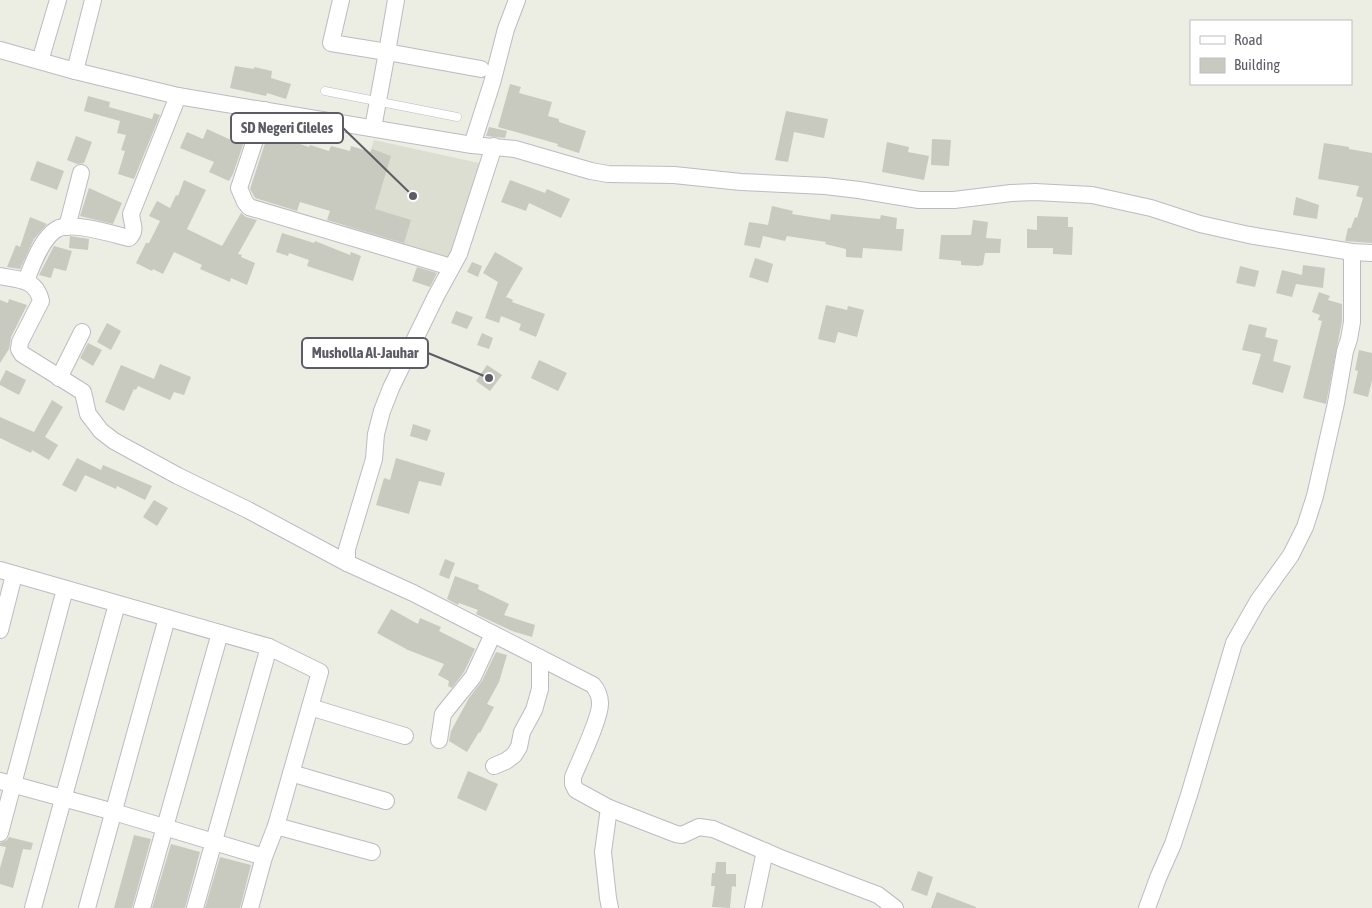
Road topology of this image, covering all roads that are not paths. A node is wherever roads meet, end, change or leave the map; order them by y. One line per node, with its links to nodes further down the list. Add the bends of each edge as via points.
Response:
1 (58, 0): 8 (street)
2 (93, 0): 10 (street)
3 (341, 0): 7 (street, via 331,43)
4 (396, 0): 7 (street)
5 (517, 0): 17 (street)
6 (0, 50): 8 (street)
7 (387, 52): 9 (street); 13 (street)
8 (40, 61): 10 (street)
9 (480, 69)
10 (75, 71): 12 (street)
11 (325, 91): 13 (lane)
12 (178, 96): 14 (street); 20 (street, via 131,214 132,235 129,238)
13 (378, 102): 15 (lane); 16 (street)
14 (265, 110): 16 (street); 23 (street, via 239,188 249,207)
15 (457, 117)
16 (373, 128): 17 (street)
17 (472, 145): 18 (street)
18 (494, 146): 21 (street, via 608,174 674,175 825,186 919,200 1035,192 1092,195 1249,235); 23 (street, via 459,254)
19 (81, 173): 20 (street)
20 (67, 226): 25 (street, via 58,228 48,237)
21 (1352, 252): 22 (street); 63 (street, via 1350,339 1315,496 1291,555 1258,601 1234,643 1181,820)
22 (1372, 253)
23 (451, 267): 28 (street, via 390,388 376,434 374,458 347,549)
24 (0, 276): 25 (street)
25 (26, 280): 27 (street, via 39,293 41,301 19,349 28,359)
26 (82, 332): 27 (street)
27 (59, 378): 28 (street, via 83,392 88,414 114,441)
28 (347, 563): 35 (street)
29 (7, 572): 30 (street); 33 (street)
30 (65, 589): 31 (street); 43 (street)
31 (117, 604): 32 (street); 44 (street)
32 (167, 618): 34 (street); 47 (street)
33 (0, 630)
34 (220, 633): 36 (street); 49 (street)
35 (493, 634): 37 (street); 40 (street, via 473,677 443,714)
36 (269, 647): 38 (street, via 320,672); 51 (street)
37 (540, 658): 41 (street, via 540,689 519,747 506,762); 46 (street, via 593,685 597,691 600,704 573,784 576,790)
38 (310, 707): 39 (street); 42 (street)
39 (405, 736)
40 (439, 740)
41 (494, 766)
42 (291, 773): 45 (street); 48 (street)
43 (7, 783): 44 (street); 50 (street)
44 (63, 798): 47 (street); 55 (street)
45 (386, 801)
46 (608, 808): 52 (street, via 682,835 699,827 712,829); 60 (street, via 603,852)
47 (114, 812): 49 (street); 56 (street)
48 (276, 826): 53 (street); 54 (street)
49 (166, 827): 51 (street); 57 (street)
50 (0, 833)
51 (214, 842): 54 (street); 58 (street)
52 (765, 851): 61 (street); 62 (street, via 878,895)
53 (372, 852)
54 (264, 857): 59 (street)
55 (32, 908)
56 (87, 908)
57 (142, 908)
58 (196, 908)
59 (250, 908)
60 (610, 908)
61 (753, 908)
62 (895, 908)
63 (1147, 908)

